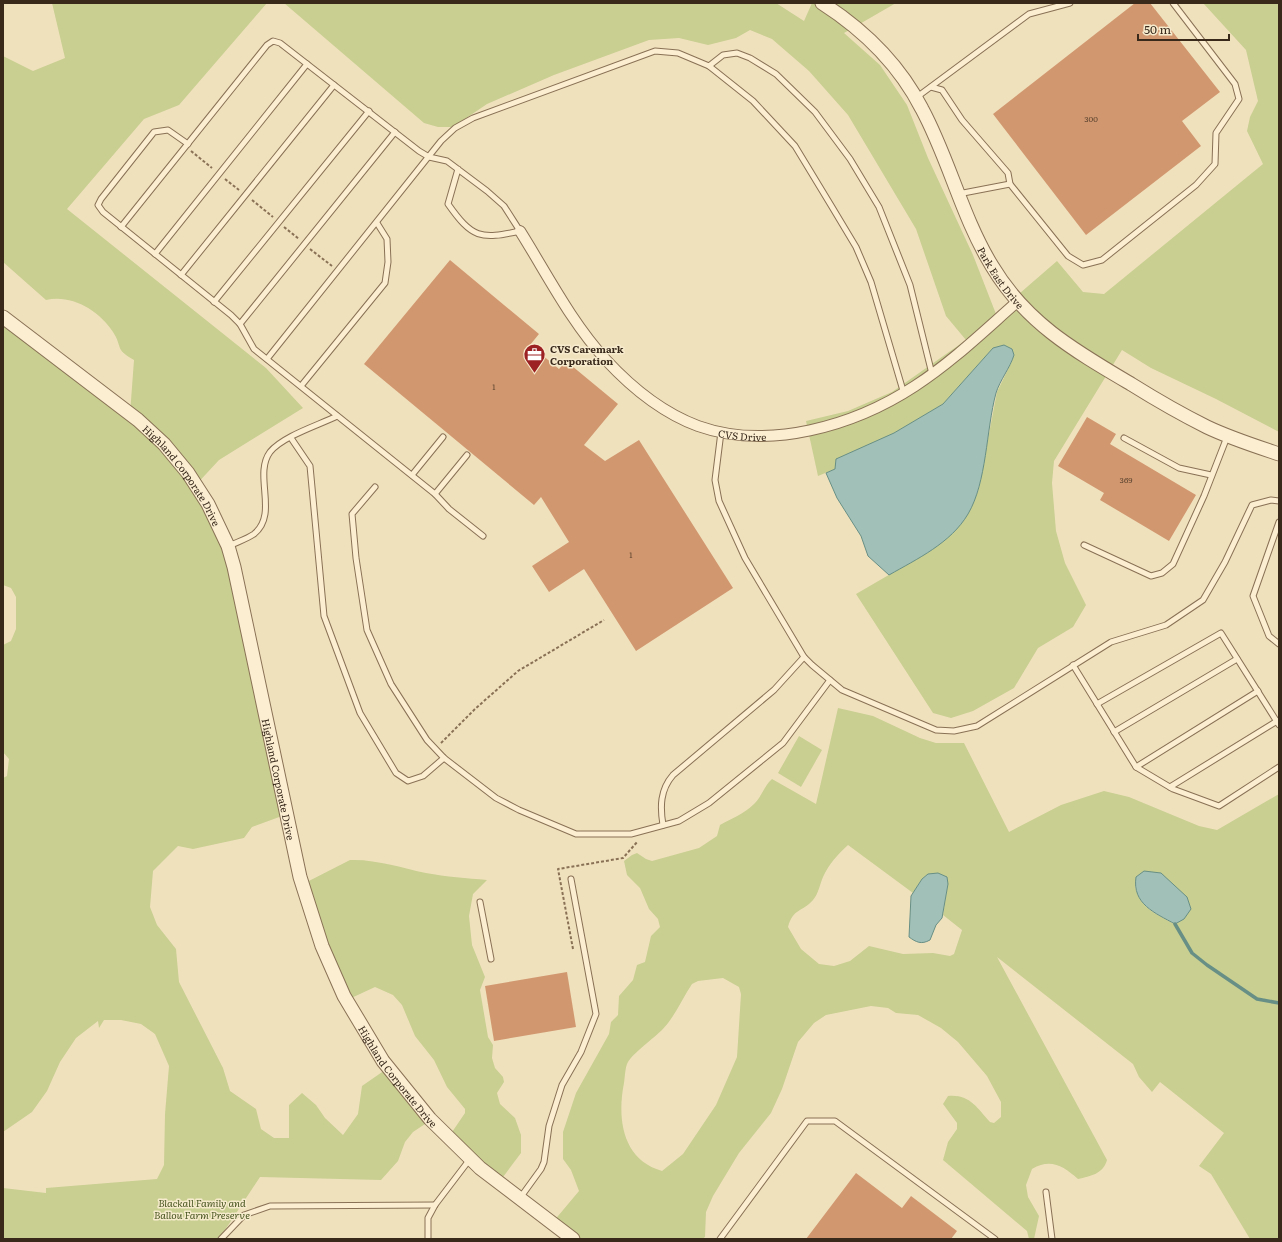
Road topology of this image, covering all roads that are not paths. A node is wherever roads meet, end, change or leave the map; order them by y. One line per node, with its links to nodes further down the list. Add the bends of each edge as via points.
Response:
1 (822, 3): 8 (street, Park East Drive, via 881,50)
2 (1070, 3): 7 (lane, via 1029,14)
3 (1173, 3): 14 (lane, via 1235,84 1239,99 1216,133 1215,164 1196,185 1102,260 1083,265 1068,256)
4 (307, 64): 6 (lane); 11 (lane, via 278,42 268,43); 19 (lane)
5 (709, 66): 12 (lane, via 678,53 655,52 473,118 455,128); 26 (lane, via 722,55 737,53 776,74 815,112 850,159 879,207 910,285); 28 (lane, via 753,101 795,146 856,247 871,282)
6 (334, 85): 9 (lane); 20 (lane)
7 (931, 87): 8 (lane); 14 (lane, via 942,90 962,120 1008,173)
8 (916, 98): 15 (street, Park East Drive)
9 (369, 111): 10 (lane); 21 (lane)
10 (395, 132): 12 (lane); 24 (lane)
11 (187, 145): 17 (lane); 17 (lane, via 168,130 154,132 98,205 102,212)
12 (429, 157): 13 (lane, via 447,161); 16 (lane)
13 (458, 169): 18 (lane, via 504,206); 18 (lane, via 448,204 462,223 479,235 500,235)
14 (1010, 184): 15 (lane)
15 (958, 194): 22 (street, Park East Drive, via 985,254)
16 (377, 223): 25 (lane); 27 (lane, via 387,239 388,262 385,283)
17 (121, 227): 19 (lane)
18 (520, 231): 30 (street, CVS Drive, via 578,324 606,360 629,382 669,412 697,425)
19 (155, 254): 20 (lane)
20 (181, 275): 21 (lane)
21 (214, 302): 24 (lane)
22 (1017, 302): 26 (street, CVS Drive); 31 (street, Park East Drive, via 1046,330 1068,346 1167,405)
23 (3, 317): 45 (street, Highland Corporate Drive, via 138,420 164,444 198,488)
24 (240, 324): 25 (lane, via 254,349)
25 (267, 359): 27 (lane)
26 (932, 374): 28 (street, CVS Drive)
27 (301, 386): 29 (lane)
28 (904, 394): 30 (street, CVS Drive, via 857,416 807,430 758,435)
29 (337, 416): 33 (lane); 37 (lane)
30 (721, 432): 47 (lane, via 715,480 719,501 745,558)
31 (1227, 436): 35 (street, Park East Drive); 38 (lane)
32 (443, 437): 37 (lane)
33 (291, 438): 45 (lane, via 276,446 265,462 264,512 258,529); 55 (lane, via 310,466 324,616 360,713 396,773 408,781 423,776)
34 (1124, 438): 38 (lane, via 1179,468)
35 (1279, 454)
36 (467, 455): 40 (lane)
37 (412, 475): 40 (lane)
38 (1211, 475): 44 (lane, via 1173,564 1162,573 1151,576)
39 (375, 487): 55 (lane, via 352,514 367,630 391,684 434,749)
40 (435, 494): 43 (lane, via 449,509)
41 (1279, 501): 49 (lane, via 1271,500 1252,505 1203,600 1166,625 1110,642)
42 (1279, 522): 46 (lane, via 1253,596 1269,636)
43 (483, 536)
44 (1084, 545)
45 (228, 546): 63 (street, Highland Corporate Drive, via 239,586 300,877 322,946 344,996 383,1061 418,1105)
46 (1279, 644)
47 (804, 657): 50 (lane); 59 (lane, via 774,690 669,779 661,800)
48 (1238, 658): 51 (lane); 52 (lane, via 1221,633); 54 (lane)
49 (1073, 665): 50 (lane, via 977,726 954,731 936,730 842,690); 52 (lane)
50 (830, 680): 59 (lane, via 783,743 709,803 679,821)
51 (1258, 691): 53 (lane); 57 (lane)
52 (1097, 704): 54 (lane)
53 (1278, 723): 58 (lane)
54 (1114, 732): 57 (lane)
55 (444, 758): 59 (lane, via 496,798 576,834 631,834)
56 (1279, 767): 58 (lane, via 1220,806)
57 (1136, 768): 58 (lane)
58 (1170, 787)
59 (663, 825)
60 (571, 880): 65 (lane, via 596,1014 581,1052 562,1085 549,1126 544,1162)
61 (480, 902): 62 (lane)
62 (491, 959)
63 (470, 1159): 65 (street, Highland Corporate Drive); 66 (lane)
64 (1046, 1192): 72 (lane)
65 (520, 1198): 69 (street, Highland Corporate Drive)
66 (435, 1205): 67 (lane, via 270,1206 244,1215); 68 (lane, via 428,1218)
67 (221, 1239)
68 (428, 1239)
69 (573, 1239)
70 (720, 1239): 71 (lane, via 807,1121 835,1121)
71 (995, 1239)
72 (1052, 1239)

